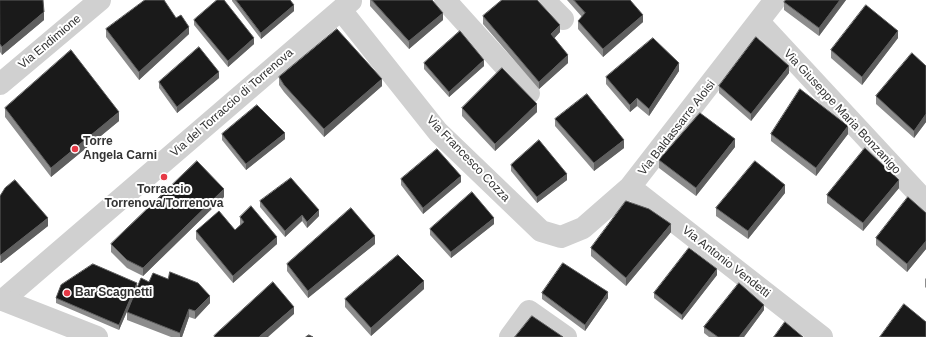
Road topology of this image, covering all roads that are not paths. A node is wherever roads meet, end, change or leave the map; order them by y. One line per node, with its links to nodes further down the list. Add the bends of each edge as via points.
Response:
1 (445, 0): 9 (street)
2 (544, 0): 6 (street)
3 (775, 0): 7 (street, Via Baldassarre Aloisi)
4 (87, 4): 8 (street, Via Endimione)
5 (346, 5): 12 (street, Via Francesco Cozza, via 438,132 541,231); 13 (street, Via del Torraccio di Torrenova)
6 (563, 19)
7 (759, 22): 10 (street, Via Baldassarre Aloisi); 11 (street, Via Giuseppe Maria Bonzanigo)
8 (0, 84)
9 (529, 93)
10 (630, 187): 12 (street, Via Baldassarre Aloisi, via 583,228); 17 (street, Via Antonio Vendetti)
11 (926, 202)
12 (561, 237)
13 (2, 299): 14 (street)
14 (97, 337)
15 (510, 337): 16 (street, via 529,311)
16 (566, 337)
17 (822, 337)

